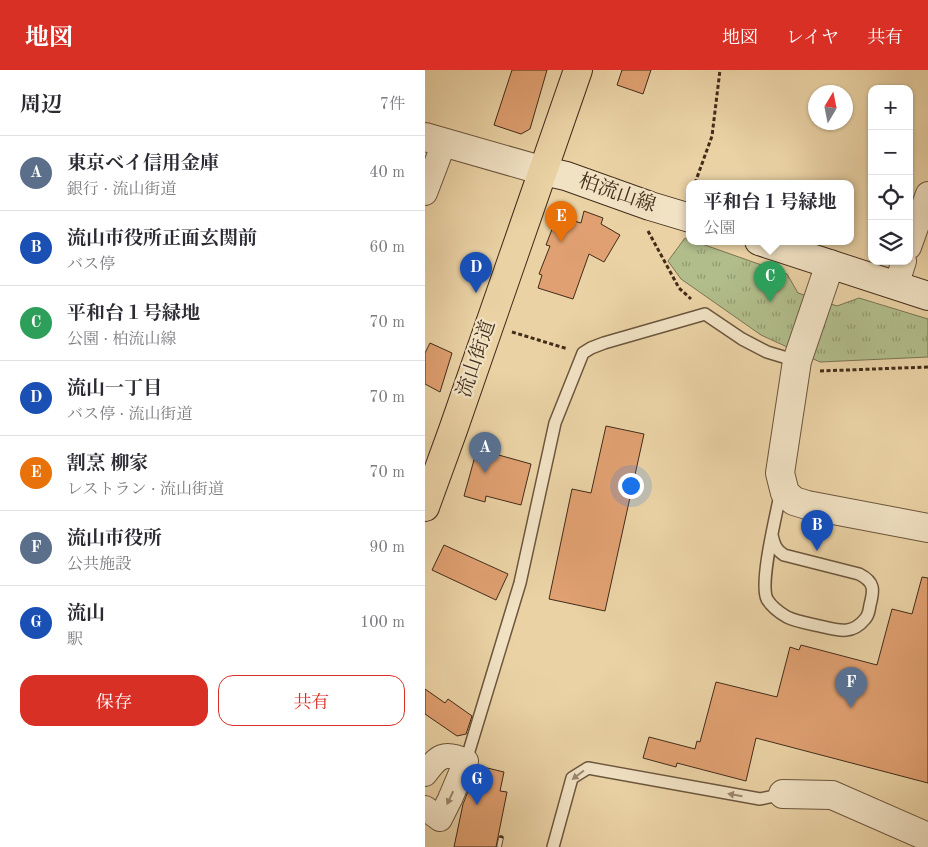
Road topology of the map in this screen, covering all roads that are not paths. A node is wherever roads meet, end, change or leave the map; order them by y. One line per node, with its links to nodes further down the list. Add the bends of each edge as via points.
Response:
1 (577, 70): 3 (main road, 流山街道)
2 (435, 140): 3 (street, 柏流山線); 4 (street)
3 (544, 171): 6 (street, 柏流山線); 14 (main road, 流山街道)
4 (425, 193)
5 (928, 194): 7 (street)
6 (686, 217)
7 (913, 236)
8 (771, 245): 9 (street)
9 (830, 264): 10 (street); 12 (street)
10 (900, 273): 11 (street)
11 (928, 296)
12 (797, 361): 13 (street, via 780,473); 17 (lane, via 767,352 705,314 604,343 583,353 555,423 520,583)
13 (782, 483): 15 (street, via 785,493 794,501); 16 (lane)
14 (425, 507)
15 (928, 528)
16 (772, 535): 16 (lane, via 778,551 784,555 867,578 873,592 862,624 854,630 843,631 788,618 776,610 767,600 764,588)
17 (466, 761): 18 (street, via 455,757 440,758); 20 (street, one-way to 20, via 440,818)
18 (425, 774)
19 (783, 794): 21 (street, via 832,795); 22 (lane, one-way to 22, via 760,799 588,768 572,778)
20 (425, 808)
21 (928, 837)
22 (553, 847)

